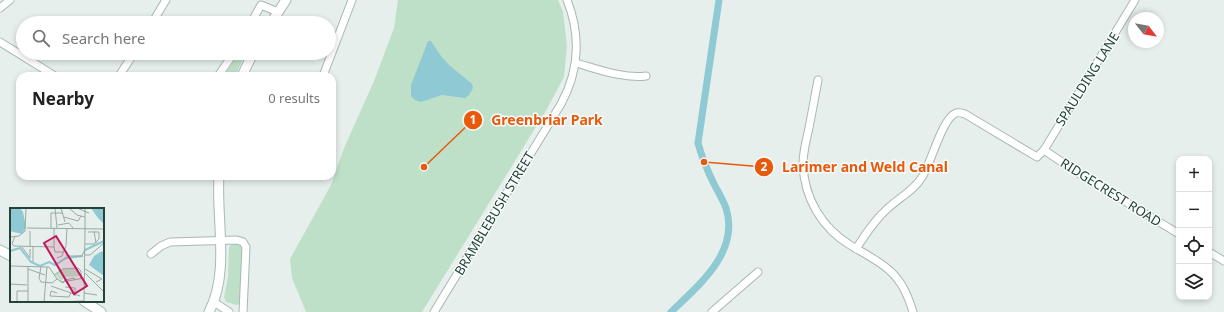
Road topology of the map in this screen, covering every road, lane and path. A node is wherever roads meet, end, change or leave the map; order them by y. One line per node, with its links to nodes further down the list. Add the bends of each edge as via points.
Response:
1 (10, 0): 8 (street)
2 (166, 0): 10 (street)
3 (286, 0): 9 (main road)
4 (352, 0): 14 (street)
5 (576, 0): 7 (street)
6 (1135, 0): 29 (street, SPAULDING LANE)
7 (567, 1): 21 (street, BRAMBLEBUSH STREET, via 576,33)
8 (0, 8)
9 (278, 12): 11 (street, via 261,5); 12 (main road)
10 (156, 16)
11 (255, 16)
12 (276, 16)
13 (0, 42): 15 (street)
14 (336, 42)
15 (16, 52)
16 (29, 60): 22 (street)
17 (129, 60): 23 (street)
18 (229, 60): 24 (street)
19 (250, 60): 25 (main road)
20 (329, 60): 26 (street)
21 (576, 63): 27 (street, via 628,76); 46 (street, BRAMBLEBUSH STREET, via 561,104)
22 (49, 72)
23 (122, 72)
24 (221, 72)
25 (244, 72)
26 (325, 72)
27 (646, 76)
28 (818, 80): 33 (street, via 805,147 804,177 810,199 824,223 834,234)
29 (1044, 150): 31 (street, RIDGECREST ROAD); 33 (street, SPAULDING LANE, via 1037,157 965,114 955,113 938,139 922,178 914,188 886,209)
30 (219, 180): 32 (main road)
31 (1176, 232)
32 (220, 240): 35 (street, via 170,242); 41 (main road, via 221,271); 45 (street, via 241,240 245,245)
33 (856, 249): 48 (street, via 889,270 907,294)
34 (0, 250): 37 (main road)
35 (151, 254)
36 (1212, 254): 38 (street)
37 (10, 255)
38 (1224, 261)
39 (758, 272): 47 (street)
40 (86, 302): 42 (main road)
41 (214, 302): 43 (main road); 44 (street)
42 (102, 312)
43 (209, 312)
44 (230, 312)
45 (243, 312)
46 (434, 312)
47 (712, 312)
48 (913, 312)

